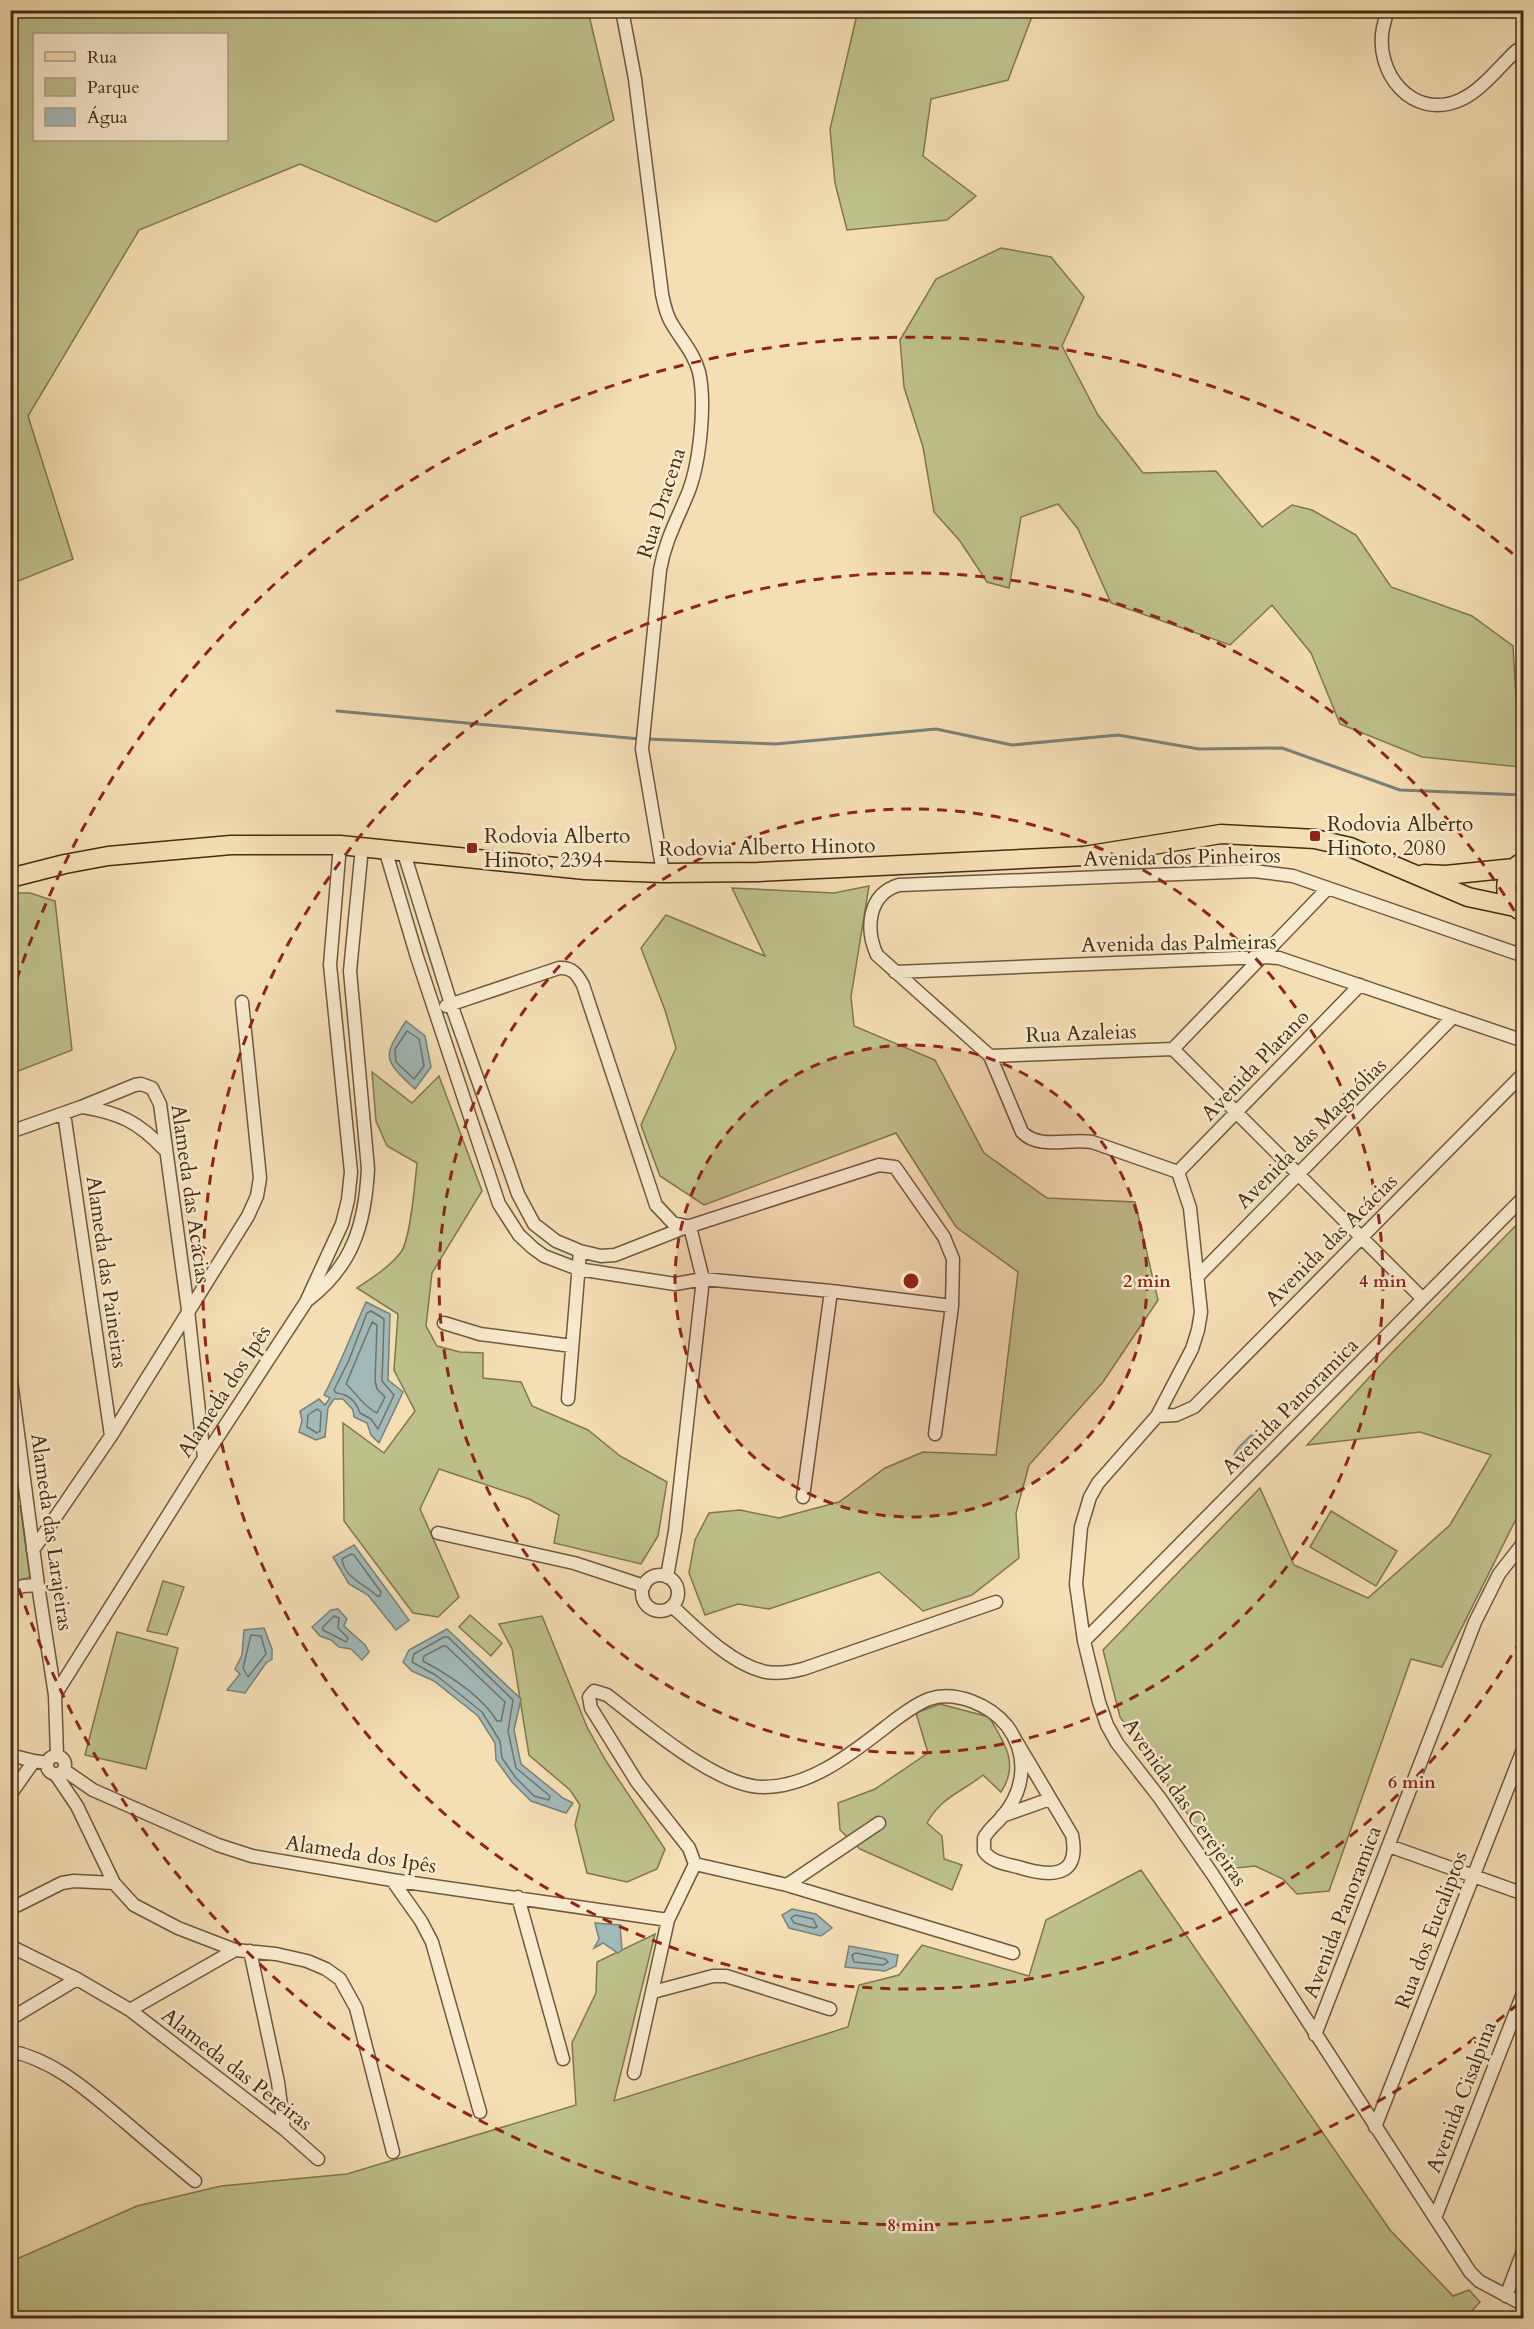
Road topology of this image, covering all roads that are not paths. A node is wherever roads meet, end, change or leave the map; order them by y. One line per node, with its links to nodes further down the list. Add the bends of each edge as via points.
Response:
1 (622, 10): 9 (street, Rua Dracena, via 662,294 671,323 695,359 699,374 701,443 694,476 664,546 643,730 642,749)
2 (1389, 10): 3 (street, via 1382,36 1385,65 1392,80 1411,98 1428,105 1440,106 1471,94)
3 (1524, 47)
4 (340, 845): 5 (main road, Rodovia Alberto Hinoto); 11 (main road, Rodovia Alberto Hinoto, via 197,847 108,856); 14 (street, Alameda dos Ipês)
5 (362, 847): 6 (main road, Rodovia Alberto Hinoto); 15 (street, Alameda dos Ipês)
6 (385, 849): 7 (main road, Rodovia Alberto Hinoto); 17 (street)
7 (403, 850): 9 (main road, Rodovia Alberto Hinoto, via 551,868); 16 (street)
8 (1519, 865): 10 (main road, Rodovia Alberto Hinoto, via 1446,875); 13 (main road, via 1507,877 1506,889 1509,900)
9 (663, 873): 10 (main road, Rodovia Alberto Hinoto, via 770,872 1084,856 1221,834 1316,839 1350,847)
10 (1413, 874): 13 (main road, Rodovia Alberto Hinoto, via 1468,897)
11 (10, 878)
12 (1328, 888): 18 (street, Avenida dos Pinheiros); 20 (street); 24 (street, Avenida dos Pinheiros, via 1293,876 1254,871 899,885 880,896 869,928 877,955)
13 (1521, 911)
14 (333, 927): 15 (street); 23 (street, Alameda dos Ipês)
15 (353, 928): 22 (street, Alameda dos Ipês)
16 (427, 930): 17 (street); 19 (street)
17 (411, 937): 21 (street)
18 (1524, 956)
19 (436, 957): 21 (street); 27 (street)
20 (1263, 957): 24 (street, Avenida das Palmeiras); 25 (street, Avenida das Palmeiras, via 1279,958); 31 (street)
21 (419, 963): 28 (street)
22 (350, 971): 23 (street); 50 (street, Alameda dos Ipês, via 368,1169 367,1197 358,1232 339,1270)
23 (330, 972): 50 (street, Alameda dos Ipês, via 351,1172 342,1224)
24 (895, 972): 32 (street)
25 (1360, 985): 29 (street, Avenida das Palmeiras); 35 (street, Avenida Platano)
26 (242, 1002): 52 (street, via 258,1151 257,1196)
27 (452, 1004): 28 (street); 42 (street, via 559,968 572,970 583,985 656,1205 673,1223); 44 (street, via 518,1194 534,1224 556,1241)
28 (435, 1010): 45 (street, via 499,1203 519,1235 533,1248)
29 (1453, 1017): 30 (street, Avenida das Palmeiras); 40 (street, Avenida das Magnólias)
30 (1524, 1041)
31 (1173, 1049): 32 (street, Rua Azaleias); 35 (street)
32 (990, 1056): 39 (street, via 1029,1140 1092,1142)
33 (1524, 1073): 43 (street, Avenida das Acácias)
34 (81, 1107): 36 (street, Alameda das Acácias); 38 (street, via 141,1126); 38 (street, Alameda das Acácias, via 135,1085 152,1088 159,1104)
35 (1236, 1111): 39 (street, Avenida Platano); 40 (street)
36 (64, 1113): 37 (street, Alameda das Acácias); 57 (street, Alameda das Paineiras)
37 (10, 1132)
38 (164, 1149): 52 (street, Alameda das Acácias)
39 (1178, 1172): 46 (street, Avenida das Cerejeiras, via 1190,1208)
40 (1299, 1174): 43 (street); 46 (street, Avenida das Magnólias)
41 (1524, 1197): 49 (street, Avenida Panoramica)
42 (690, 1227): 44 (street, via 615,1255); 47 (street); 51 (street, via 879,1165 895,1167 950,1249 954,1274)
43 (1361, 1237): 49 (street); 59 (street, Avenida das Acácias, via 1194,1407 1176,1415)
44 (580, 1251): 45 (street)
45 (578, 1269): 47 (street, via 675,1284); 54 (street)
46 (1197, 1277): 59 (street, Avenida das Cerejeiras, via 1201,1312 1198,1330)
47 (703, 1279): 48 (street); 67 (street)
48 (831, 1291): 51 (street); 63 (street)
49 (1423, 1299): 73 (street, Avenida Panoramica)
50 (306, 1302): 62 (street, Alameda dos Ipês)
51 (952, 1306): 60 (street)
52 (188, 1310): 58 (street); 62 (street, Alameda das Acácias)
53 (444, 1323): 54 (street, via 480,1334)
54 (572, 1346): 56 (street)
55 (10, 1373): 66 (street, Alameda das Larajeiras)
56 (568, 1399)
57 (106, 1403): 58 (street); 61 (street, Alameda das Paineiras)
58 (126, 1413): 61 (street)
59 (1157, 1416): 73 (street, Avenida das Cerejeiras, via 1090,1497 1077,1556 1076,1584)
60 (935, 1434)
61 (111, 1436): 66 (street)
62 (204, 1458): 74 (street, Alameda dos Ipês)
63 (802, 1497)
64 (438, 1533): 69 (street, via 574,1563)
65 (1524, 1542): 87 (street, Avenida Panoramica, via 1485,1600)
66 (33, 1550): 68 (street, Alameda das Larajeiras)
67 (667, 1577): 69 (street, via 654,1576); 72 (street, via 677,1587 677,1599)
68 (38, 1586): 70 (street); 74 (street, Alameda das Larajeiras)
69 (644, 1586): 72 (street, via 643,1597 648,1606 658,1611)
70 (10, 1591)
71 (996, 1602): 72 (street, via 803,1670 777,1673 764,1672 734,1657 711,1642)
72 (672, 1606)
73 (1084, 1641): 107 (street, Avenida das Cerejeiras, via 1099,1702 1117,1743 1213,1875)
74 (55, 1695): 78 (street)
75 (1015, 1739): 83 (street); 85 (street, via 1022,1762 1020,1785); 88 (street, via 996,1715 982,1706 964,1699 939,1697 918,1705 835,1764 810,1777 761,1787 744,1785 720,1774 686,1754 608,1695 594,1691 590,1694 591,1708 637,1782 688,1848)
76 (1524, 1747): 89 (street, Rua dos Eucaliptos)
77 (10, 1755): 79 (street)
78 (52, 1759): 79 (street); 80 (street, via 64,1761)
79 (34, 1761): 82 (street)
80 (60, 1772): 81 (street, Alameda dos Ipês); 84 (street)
81 (93, 1790): 84 (street); 90 (street, Alameda dos Ipês, via 252,1856)
82 (10, 1795)
83 (1050, 1799): 85 (street); 85 (street, via 1070,1830 1074,1844 1073,1857 1060,1873 1026,1870 987,1856 982,1846 984,1838)
84 (77, 1806): 91 (street)
85 (1002, 1816)
86 (879, 1823): 92 (street)
87 (1389, 1846): 89 (street); 107 (street, Avenida Panoramica)
88 (695, 1864): 92 (street); 96 (street)
89 (1474, 1875): 93 (street); 112 (street, Rua dos Eucaliptos)
90 (392, 1880): 94 (street, Alameda dos Ipês); 111 (street, via 432,1942)
91 (114, 1883): 95 (street, via 62,1883); 98 (street, via 134,1905 157,1918)
92 (787, 1885): 100 (street)
93 (1524, 1894)
94 (518, 1897): 96 (street, Alameda dos Ipês); 109 (street)
95 (10, 1909)
96 (668, 1920): 103 (street)
97 (10, 1946): 101 (street, Alameda das Pereiras)
98 (235, 1950): 99 (street); 105 (street)
99 (250, 1951): 113 (street); 114 (street, via 307,1961 340,1979 356,2008)
100 (1013, 1953)
101 (77, 1979): 105 (street, Alameda das Pereiras); 106 (street)
102 (1524, 1991): 117 (street, Avenida Cisalpina)
103 (653, 1992): 104 (street, via 726,1976); 110 (street)
104 (830, 2009)
105 (130, 2010): 113 (street, Alameda das Pereiras)
106 (10, 2019)
107 (1315, 2035): 112 (street, Avenida das Cerejeiras)
108 (10, 2051): 116 (street, via 51,2066 89,2092)
109 (563, 2059)
110 (634, 2073)
111 (480, 2112)
112 (1376, 2127): 117 (street, Avenida das Cerejeiras)
113 (284, 2129): 115 (street, Alameda das Pereiras)
114 (393, 2152)
115 (318, 2159)
116 (195, 2181)
117 (1435, 2218): 119 (street, Avenida das Cerejeiras, via 1479,2281)
118 (1524, 2249): 119 (street)
119 (1506, 2296): 120 (street, Avenida das Cerejeiras)
120 (1524, 2304)

